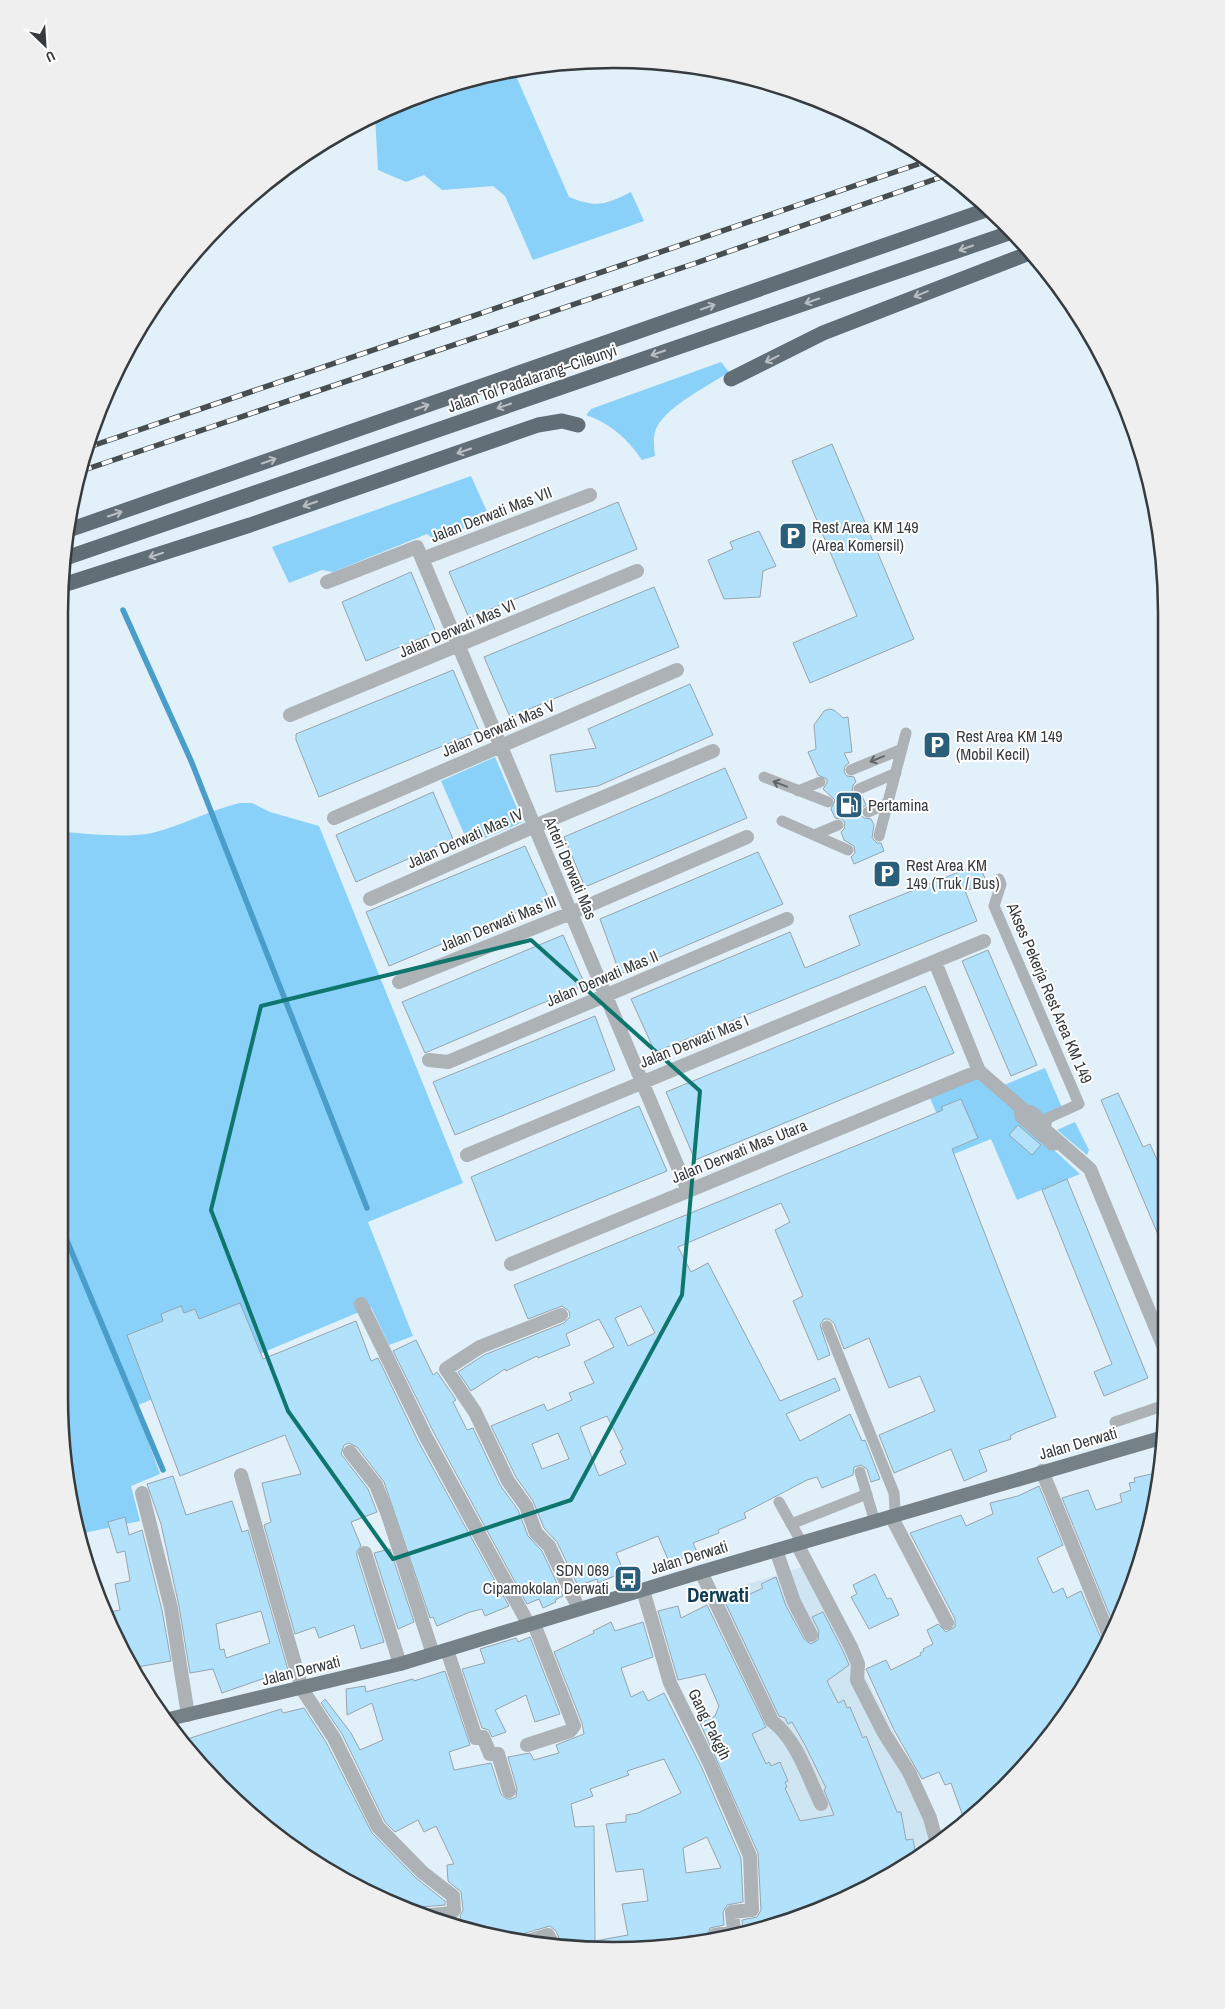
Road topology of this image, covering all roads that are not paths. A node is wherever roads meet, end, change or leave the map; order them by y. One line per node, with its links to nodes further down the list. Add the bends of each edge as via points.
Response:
1 (981, 212): 7 (highway, Jalan Tol Padalarang–Cileunyi, one-way to 1)
2 (1005, 234): 8 (highway, Jalan Tol Padalarang–Cileunyi, one-way to 8)
3 (1024, 255): 4 (highway, one-way to 4, via 823,334)
4 (731, 379)
5 (578, 425): 12 (highway, one-way to 12, via 562,421 538,425 250,525)
6 (590, 495): 9 (street, Jalan Derwati Mas VII)
7 (74, 528)
8 (71, 556)
9 (422, 559): 11 (street, Jalan Derwati Mas VII, via 417,547); 13 (street, Arteri Derwati Mas)
10 (637, 571): 13 (street, Jalan Derwati Mas VI)
11 (327, 582)
12 (69, 583)
13 (459, 646): 15 (street, Jalan Derwati Mas VI); 17 (street, Arteri Derwati Mas)
14 (677, 670): 17 (street, Jalan Derwati Mas V)
15 (290, 716)
16 (906, 733): 18 (lane)
17 (501, 746): 29 (street, Jalan Derwati Mas V); 32 (street, Arteri Derwati Mas)
18 (902, 749): 20 (lane, one-way to 20); 21 (lane)
19 (713, 751): 32 (street, Jalan Derwati Mas IV)
20 (851, 770)
21 (896, 773): 24 (lane); 27 (lane)
22 (764, 778): 25 (lane, one-way to 22)
23 (820, 782): 25 (lane)
24 (859, 789)
25 (798, 791): 26 (lane)
26 (828, 802)
27 (888, 803): 28 (lane); 34 (lane)
28 (868, 812)
29 (334, 818)
30 (782, 821): 33 (lane)
31 (838, 824): 33 (lane)
32 (534, 826): 38 (street, Jalan Derwati Mas IV); 39 (street, Arteri Derwati Mas)
33 (814, 835): 36 (lane)
34 (879, 836)
35 (747, 837): 39 (street, Jalan Derwati Mas III)
36 (848, 850)
37 (999, 879): 49 (lane, Akses Pekerja Rest Area KM 149, via 1001,884 994,906 1079,1104 1048,1118)
38 (370, 899)
39 (571, 912): 43 (street, Jalan Derwati Mas III); 44 (street, Arteri Derwati Mas)
40 (787, 919): 44 (street, Jalan Derwati Mas II)
41 (984, 941): 42 (street, Jalan Derwati Mas I)
42 (935, 962): 46 (street); 47 (street, Jalan Derwati Mas I)
43 (399, 982)
44 (606, 995): 45 (street, Jalan Derwati Mas II, via 448,1062); 47 (street, Arteri Derwati Mas)
45 (429, 1060)
46 (979, 1071): 48 (street); 52 (street, Jalan Derwati Mas Utara)
47 (642, 1081): 51 (street, Jalan Derwati Mas I); 52 (street, Arteri Derwati Mas)
48 (1022, 1108): 49 (street, via 1026,1117); 50 (lane, via 1020,1117 1052,1145)
49 (1043, 1128): 50 (street)
50 (1061, 1144): 57 (street, via 1090,1169)
51 (467, 1154)
52 (688, 1191): 53 (street, Jalan Derwati Mas Utara)
53 (511, 1264)
54 (360, 1304): 78 (street, via 426,1436)
55 (561, 1315): 76 (street, via 480,1347 446,1368 475,1412 508,1481 526,1506 536,1533 549,1546)
56 (827, 1326): 68 (lane, via 894,1494)
57 (1158, 1333)
58 (1157, 1408): 59 (lane)
59 (1115, 1422)
60 (1155, 1439): 62 (main road, Jalan Derwati)
61 (350, 1452): 82 (street, via 376,1485)
62 (1042, 1471): 68 (main road, Jalan Derwati); 79 (street)
63 (860, 1472): 66 (lane)
64 (241, 1475): 84 (street)
65 (142, 1493): 85 (street, via 171,1608)
66 (867, 1494): 69 (lane); 70 (lane)
67 (779, 1502): 70 (lane)
68 (892, 1518): 69 (main road, Jalan Derwati); 77 (street)
69 (875, 1522): 71 (main road, Jalan Derwati)
70 (791, 1524): 71 (lane)
71 (799, 1544): 72 (main road, Jalan Derwati); 90 (street, via 851,1647 858,1664 857,1680 884,1733 909,1772)
72 (776, 1550): 74 (main road, Jalan Derwati); 80 (street, via 794,1602)
73 (365, 1553): 83 (street)
74 (701, 1572): 75 (main road, Jalan Derwati); 89 (street, via 772,1721 781,1728 799,1757)
75 (643, 1590): 76 (main road, Jalan Derwati); 92 (street, Gang Pakgih, via 670,1683 750,1856 752,1910 732,1912)
76 (578, 1609): 78 (main road, Jalan Derwati)
77 (947, 1623)
78 (532, 1625): 81 (main road, Jalan Derwati); 87 (street, via 574,1726 570,1731)
79 (1106, 1628)
80 (811, 1635)
81 (447, 1650): 82 (main road, Jalan Derwati); 88 (street, via 476,1738 483,1737 490,1754 498,1754)
82 (433, 1654): 83 (main road, Jalan Derwati)
83 (400, 1664): 84 (main road, Jalan Derwati)
84 (302, 1689): 85 (main road, Jalan Derwati); 91 (street, via 334,1738 378,1827 422,1872 453,1896 454,1910)
85 (188, 1715): 86 (main road, Jalan Derwati)
86 (173, 1718)
87 (527, 1744)
88 (509, 1791)
89 (821, 1804)
90 (935, 1836)
91 (441, 1914)
92 (734, 1928)

